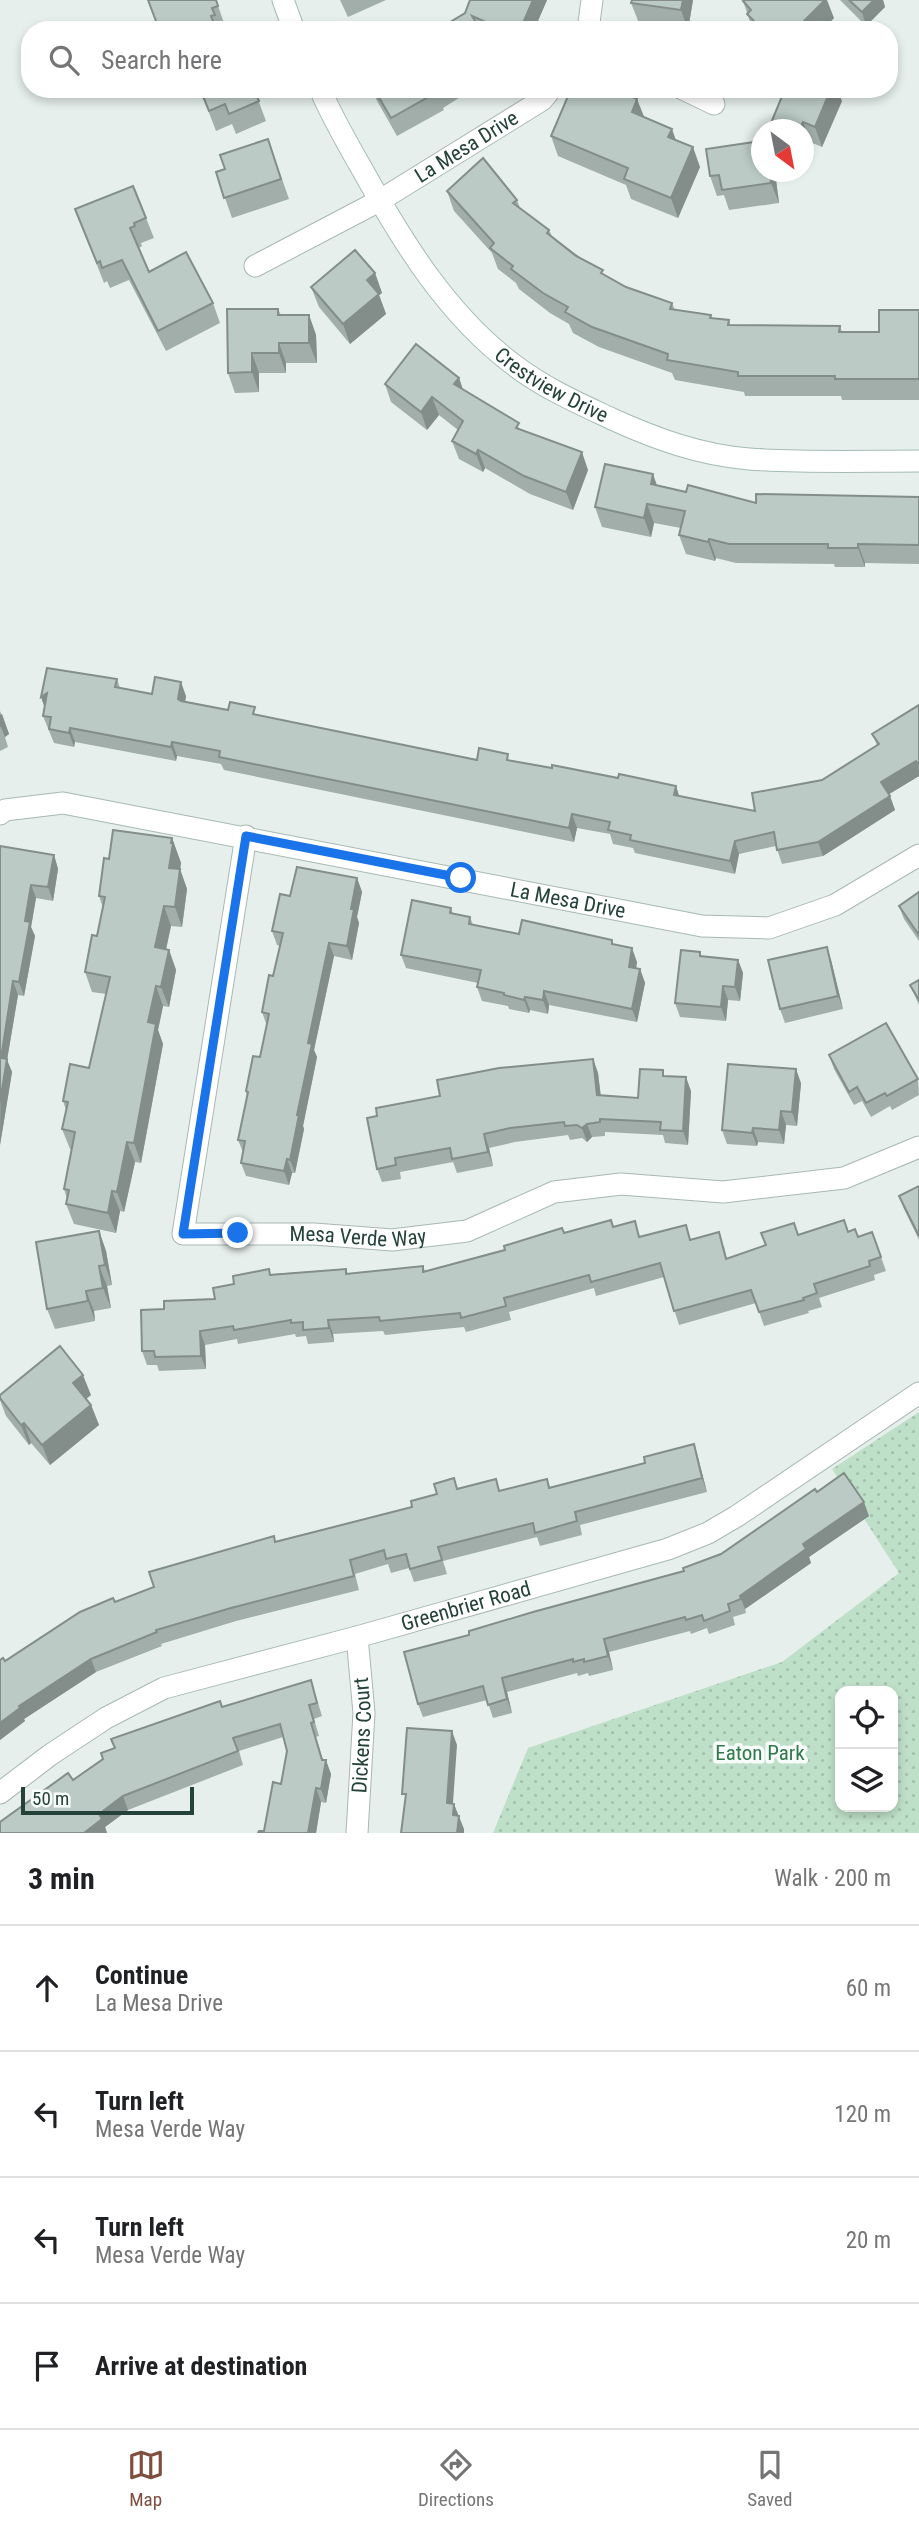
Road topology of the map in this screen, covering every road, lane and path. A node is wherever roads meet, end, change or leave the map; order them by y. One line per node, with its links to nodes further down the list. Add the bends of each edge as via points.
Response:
1 (283, 0): 3 (street)
2 (592, 0): 4 (street)
3 (291, 21)
4 (589, 21)
5 (324, 98): 9 (street, Crestview Drive)
6 (544, 98): 9 (street, La Mesa Drive)
7 (702, 98): 8 (street)
8 (714, 104)
9 (379, 201): 10 (street, La Mesa Drive); 11 (street, Crestview Drive, via 422,268 473,329 514,366 561,395 658,440 703,451 748,459)
10 (255, 266)
11 (919, 461)
12 (0, 814): 13 (street, La Mesa Drive, via 63,803)
13 (246, 836): 14 (street, La Mesa Drive, via 702,926 769,928 835,905); 15 (street, Mesa Verde Way, via 183,1234 392,1240 467,1231 554,1192 621,1184 723,1192 844,1178)
14 (919, 855)
15 (919, 1147)
16 (919, 1393): 17 (street, Greenbrier Road, via 708,1533 668,1549)
17 (357, 1637): 18 (street, Greenbrier Road, via 164,1688 106,1718); 19 (street, Dickens Court, via 364,1713)
18 (0, 1793)
19 (357, 1833)

